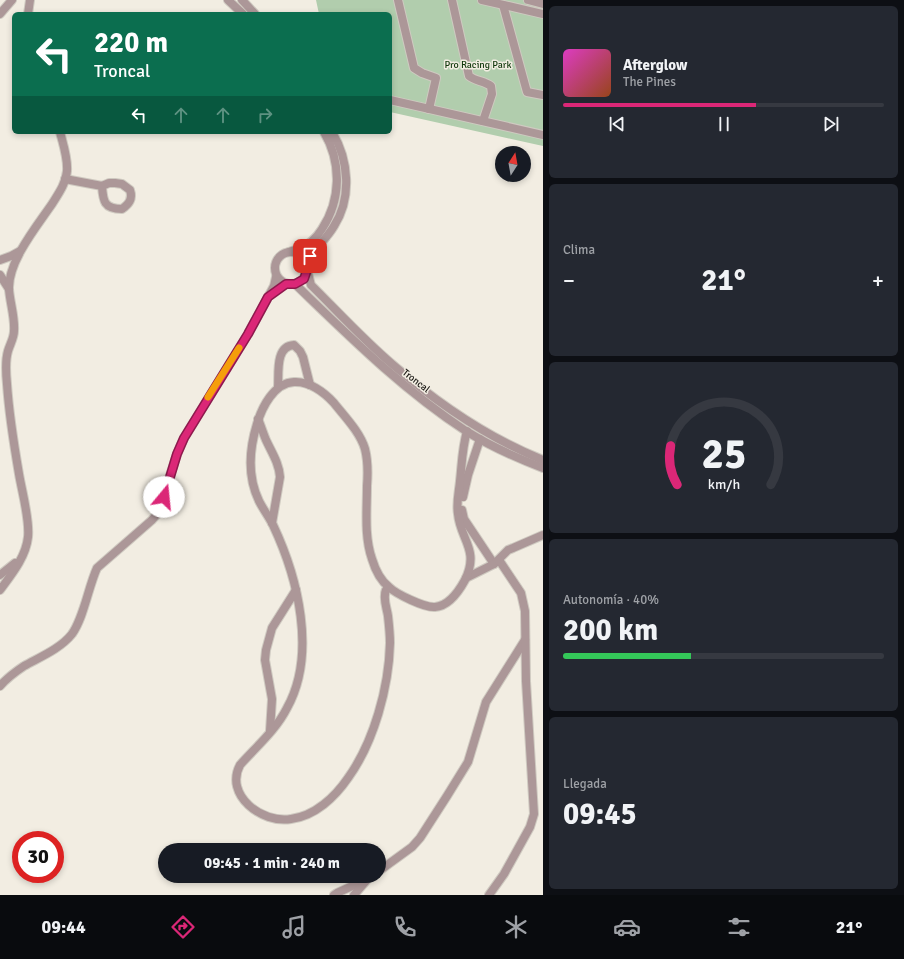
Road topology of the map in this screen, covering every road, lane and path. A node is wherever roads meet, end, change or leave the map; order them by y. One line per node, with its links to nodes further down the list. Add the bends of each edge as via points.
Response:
1 (12, 0): 14 (street)
2 (30, 0): 11 (street)
3 (228, 0): 12 (street)
4 (242, 0): 13 (street)
5 (398, 0): 18 (street, via 414,68 436,78)
6 (452, 0): 19 (street, via 469,76 491,86 492,94)
7 (482, 0): 10 (street)
8 (528, 0): 9 (street)
9 (543, 4)
10 (503, 5): 15 (street); 16 (street, via 526,92)
11 (28, 12)
12 (241, 12)
13 (253, 12)
14 (0, 14)
15 (543, 14)
16 (543, 95)
17 (392, 100): 18 (street)
18 (429, 109): 19 (street)
19 (483, 121): 20 (street)
20 (542, 132)
21 (60, 134): 24 (street, via 67,170)
22 (325, 134): 27 (street, via 333,153 338,177 335,201 328,220 313,241)
23 (333, 134): 29 (street, via 345,167 344,203 334,227 310,256)
24 (65, 179): 25 (street); 26 (street, via 60,191)
25 (102, 186)
26 (20, 250): 28 (street); 34 (street, via 10,278)
27 (289, 252): 29 (street, via 300,254); 31 (street, via 276,260)
28 (0, 260)
29 (307, 267): 33 (street, via 304,279); 43 (street, Troncal, via 316,290 392,365 464,419 498,439)
30 (0, 275): 34 (street)
31 (276, 277): 32 (street); 35 (street)
32 (286, 284): 33 (street); 35 (street)
33 (295, 284): 41 (street, Troncal, via 378,363 441,414)
34 (9, 289): 36 (street, via 15,327)
35 (268, 297): 55 (street, via 184,438 158,513 97,568 79,620 66,640 46,655 18,670)
36 (3, 362): 37 (street)
37 (3, 381): 47 (street, via 28,528 26,549)
38 (310, 385): 39 (street, via 289,382); 39 (street, via 300,351 294,345 283,350 280,357); 51 (street, via 329,398 351,425 365,449 368,468 366,525 369,548 377,570)
39 (278, 387): 40 (street)
40 (258, 419): 45 (street, via 278,463 280,476); 45 (street, via 251,444 252,483 258,500)
41 (467, 431): 42 (street, Troncal); 50 (street, via 462,448 457,508 470,550)
42 (480, 439): 44 (street, Troncal); 48 (street, via 468,475 462,508 464,519)
43 (543, 460)
44 (543, 468)
45 (272, 524): 53 (street, via 286,556)
46 (543, 535): 48 (street, via 508,550)
47 (21, 559): 49 (street); 52 (street)
48 (497, 562): 50 (street); 54 (street, via 521,593)
49 (0, 575)
50 (466, 578): 51 (street, via 449,601 435,607 416,602)
51 (388, 587): 56 (street, via 384,596 390,642 389,658 372,733 355,769 322,806 302,816 283,820 272,818 248,805 238,792 236,771)
52 (0, 590)
53 (296, 590): 56 (street, via 272,628 266,650 265,660 272,699); 56 (street, via 302,635 299,677 287,709)
54 (526, 638): 57 (street, via 486,702 468,762 420,838); 62 (street, via 534,814 530,827 504,874)
55 (0, 686)
56 (270, 731)
57 (386, 866)
58 (358, 883): 60 (street)
59 (363, 883): 61 (street)
60 (334, 895)
61 (354, 895)
62 (488, 895)

